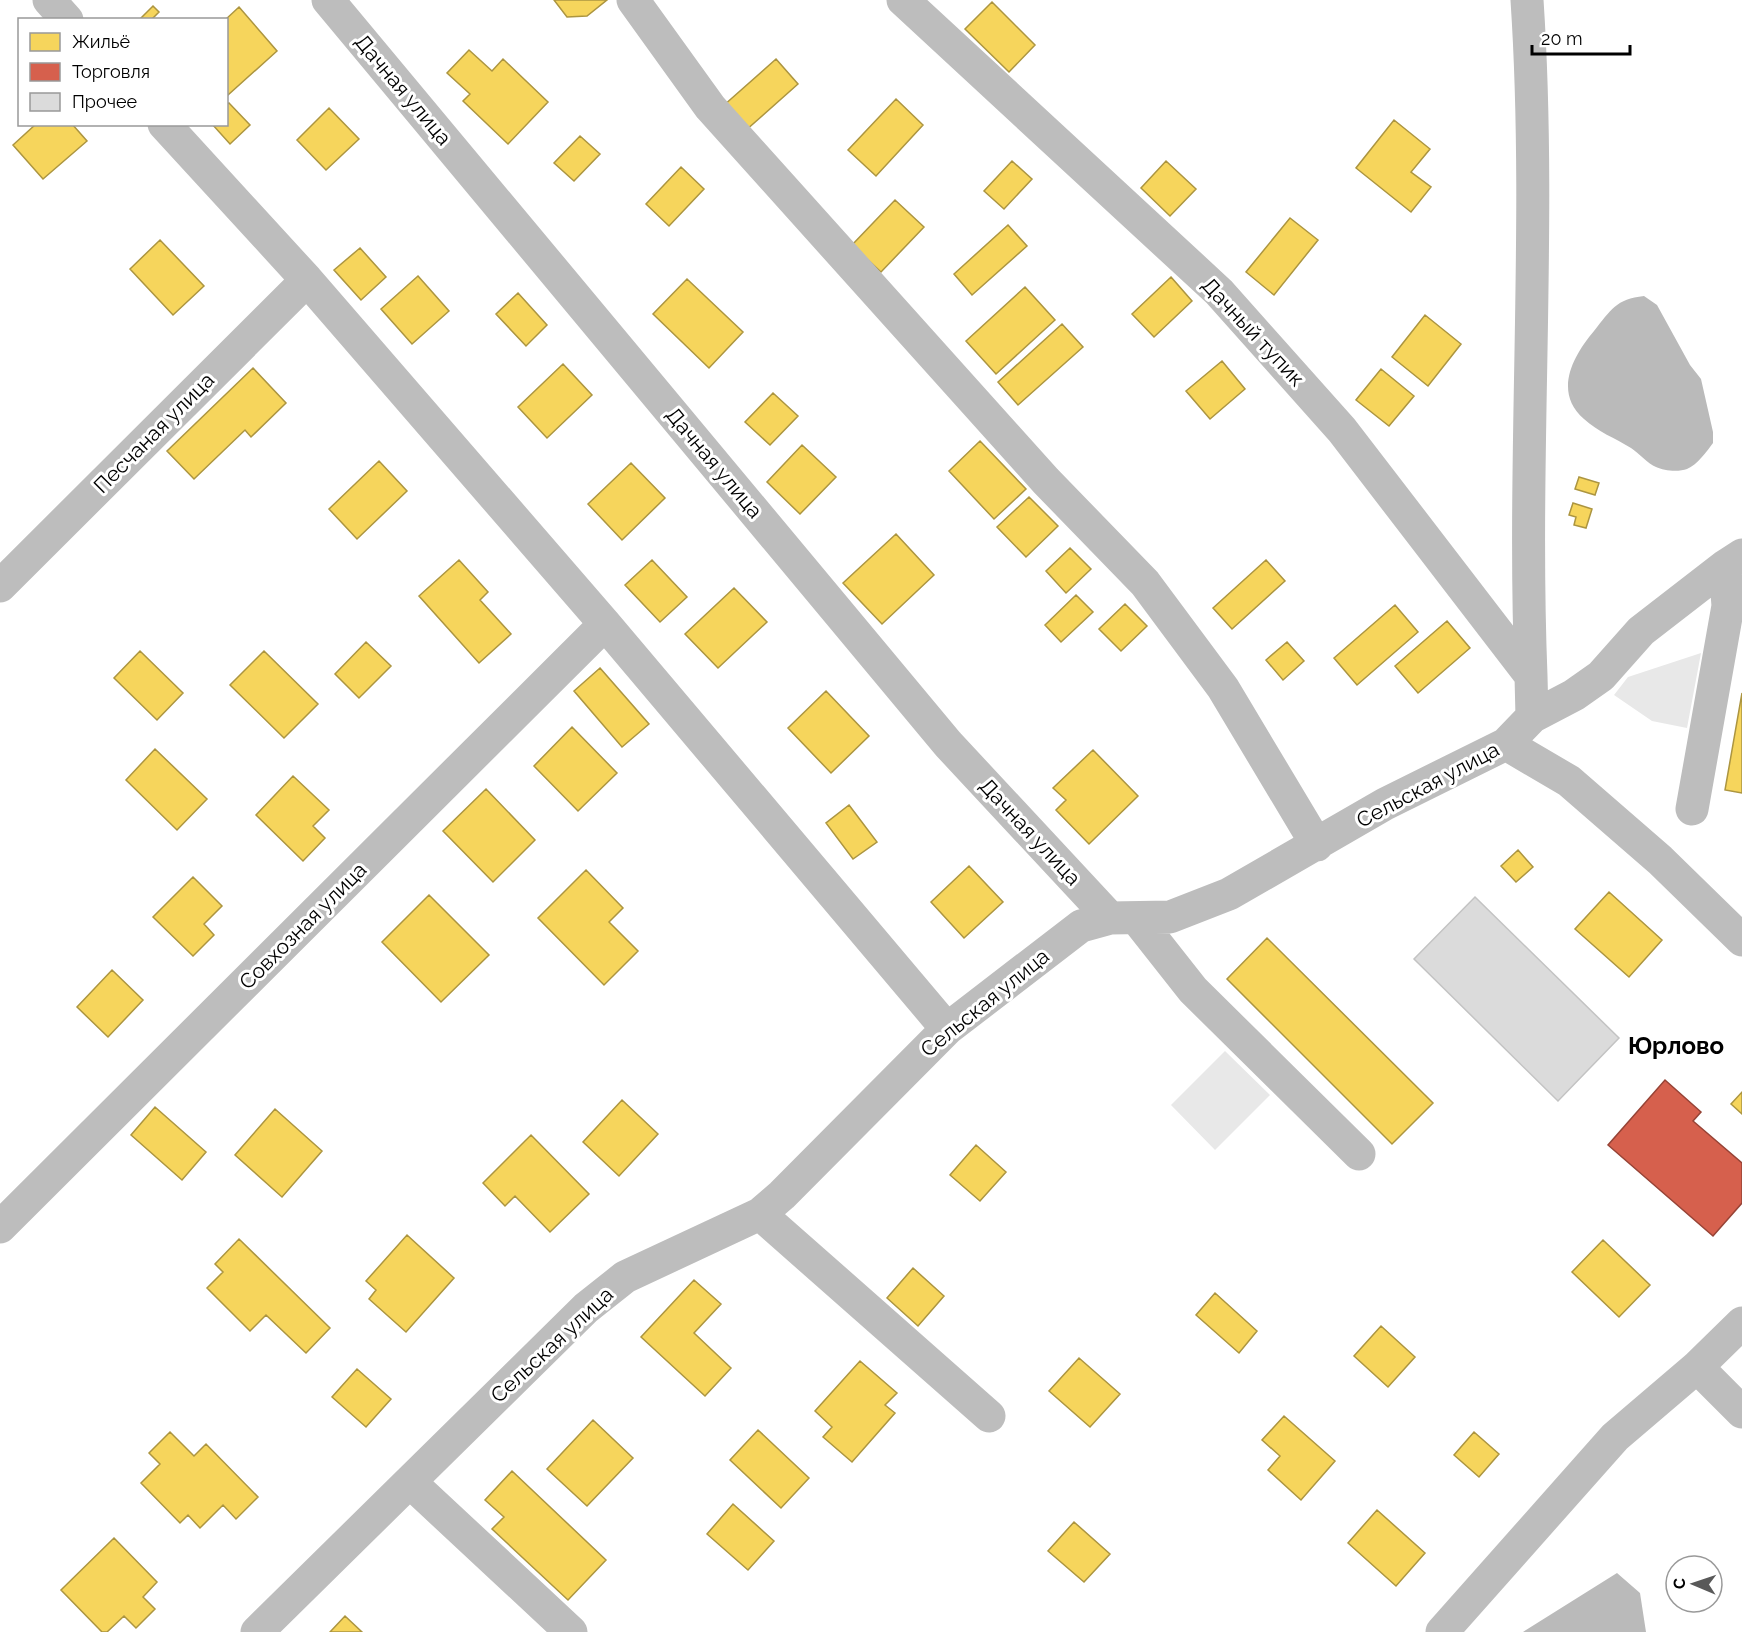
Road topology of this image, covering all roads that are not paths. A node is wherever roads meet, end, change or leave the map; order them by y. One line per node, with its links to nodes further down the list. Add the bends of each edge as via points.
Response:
1 (49, 0): 6 (street)
2 (328, 0): 17 (street, Дачная улица, via 948,744)
3 (633, 0): 16 (street, via 710,107 1046,481 1145,583 1223,688)
4 (903, 0): 12 (street, Дачный тупик, via 1219,292 1342,430)
5 (1527, 0): 12 (street, via 1533,249 1527,591)
6 (65, 18)
7 (166, 126): 8 (street)
8 (308, 280): 10 (street, Песчаная улица); 11 (street)
9 (1733, 560): 13 (street, Сельская улица, via 1641,632 1600,676); 15 (street)
10 (0, 586)
11 (605, 624): 19 (street); 22 (street, Совхозная улица)
12 (1531, 676): 13 (street)
13 (1532, 717): 14 (street, Сельская улица)
14 (1506, 744): 16 (street, Сельская улица, via 1385,804); 18 (street, via 1569,781 1660,860)
15 (1692, 809)
16 (1317, 845): 17 (street, Сельская улица, via 1229,894 1170,917)
17 (1123, 918): 19 (street, Сельская улица, via 1081,926); 20 (street, Дачная улица)
18 (1742, 940)
19 (947, 1029): 21 (street, Сельская улица)
20 (1359, 1154)
21 (760, 1214): 26 (street); 27 (street, Сельская улица, via 625,1277 586,1308)
22 (0, 1227)
23 (1742, 1323): 24 (street)
24 (1697, 1367): 25 (street); 30 (street, via 1615,1437)
25 (1742, 1412)
26 (989, 1416)
27 (410, 1482): 28 (street, Сельская улица); 29 (street)
28 (257, 1632)
29 (571, 1632)
30 (1442, 1632)

